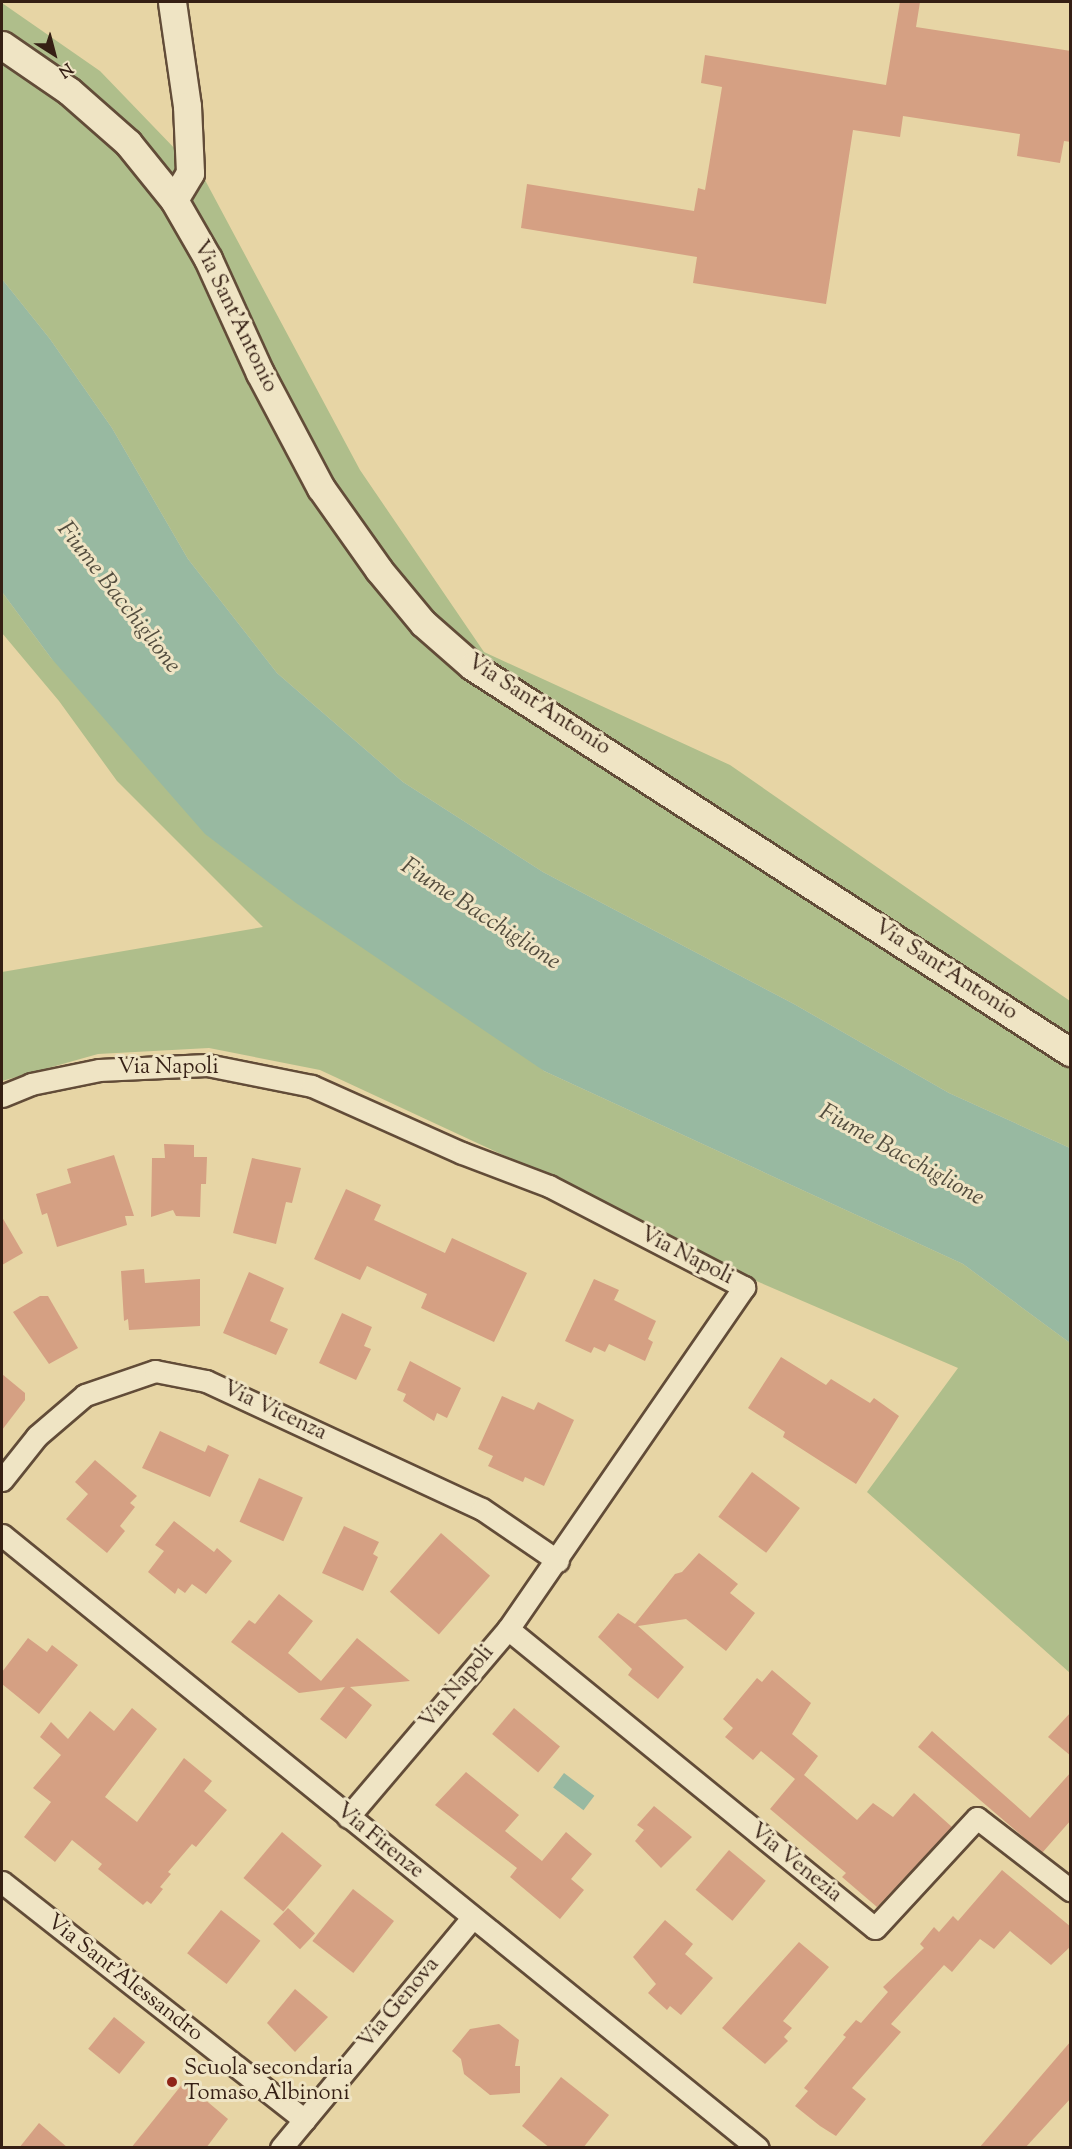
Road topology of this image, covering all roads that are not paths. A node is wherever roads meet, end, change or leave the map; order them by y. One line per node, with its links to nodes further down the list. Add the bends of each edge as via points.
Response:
1 (172, 2): 3 (street, via 187,106 190,173)
2 (2, 45): 3 (street, Via Sant'Antonio, via 69,91 128,143)
3 (174, 200): 4 (street, Via Sant'Antonio, via 208,260 260,373 321,488 379,570 423,623 472,666)
4 (1071, 1052)
5 (2, 1095): 8 (street, Via Napoli, via 31,1084 99,1070 207,1065 312,1086 462,1153 549,1186 744,1287)
6 (2, 1480): 8 (street, Via Vicenza, via 37,1436 84,1395 155,1371 206,1381 472,1504)
7 (2, 1535): 10 (street, Via Firenze)
8 (558, 1561): 9 (street, Via Napoli)
9 (508, 1629): 10 (street, Via Napoli); 12 (street, Via Venezia, via 875,1928 976,1818)
10 (348, 1817): 13 (street, Via Firenze)
11 (2, 1882): 14 (street, Via Sant'Alessandro)
12 (1071, 1890)
13 (473, 1917): 14 (street, Via Genova); 16 (street, Via Firenze)
14 (304, 2120): 15 (street, Via Genova)
15 (281, 2148)
16 (758, 2148)

